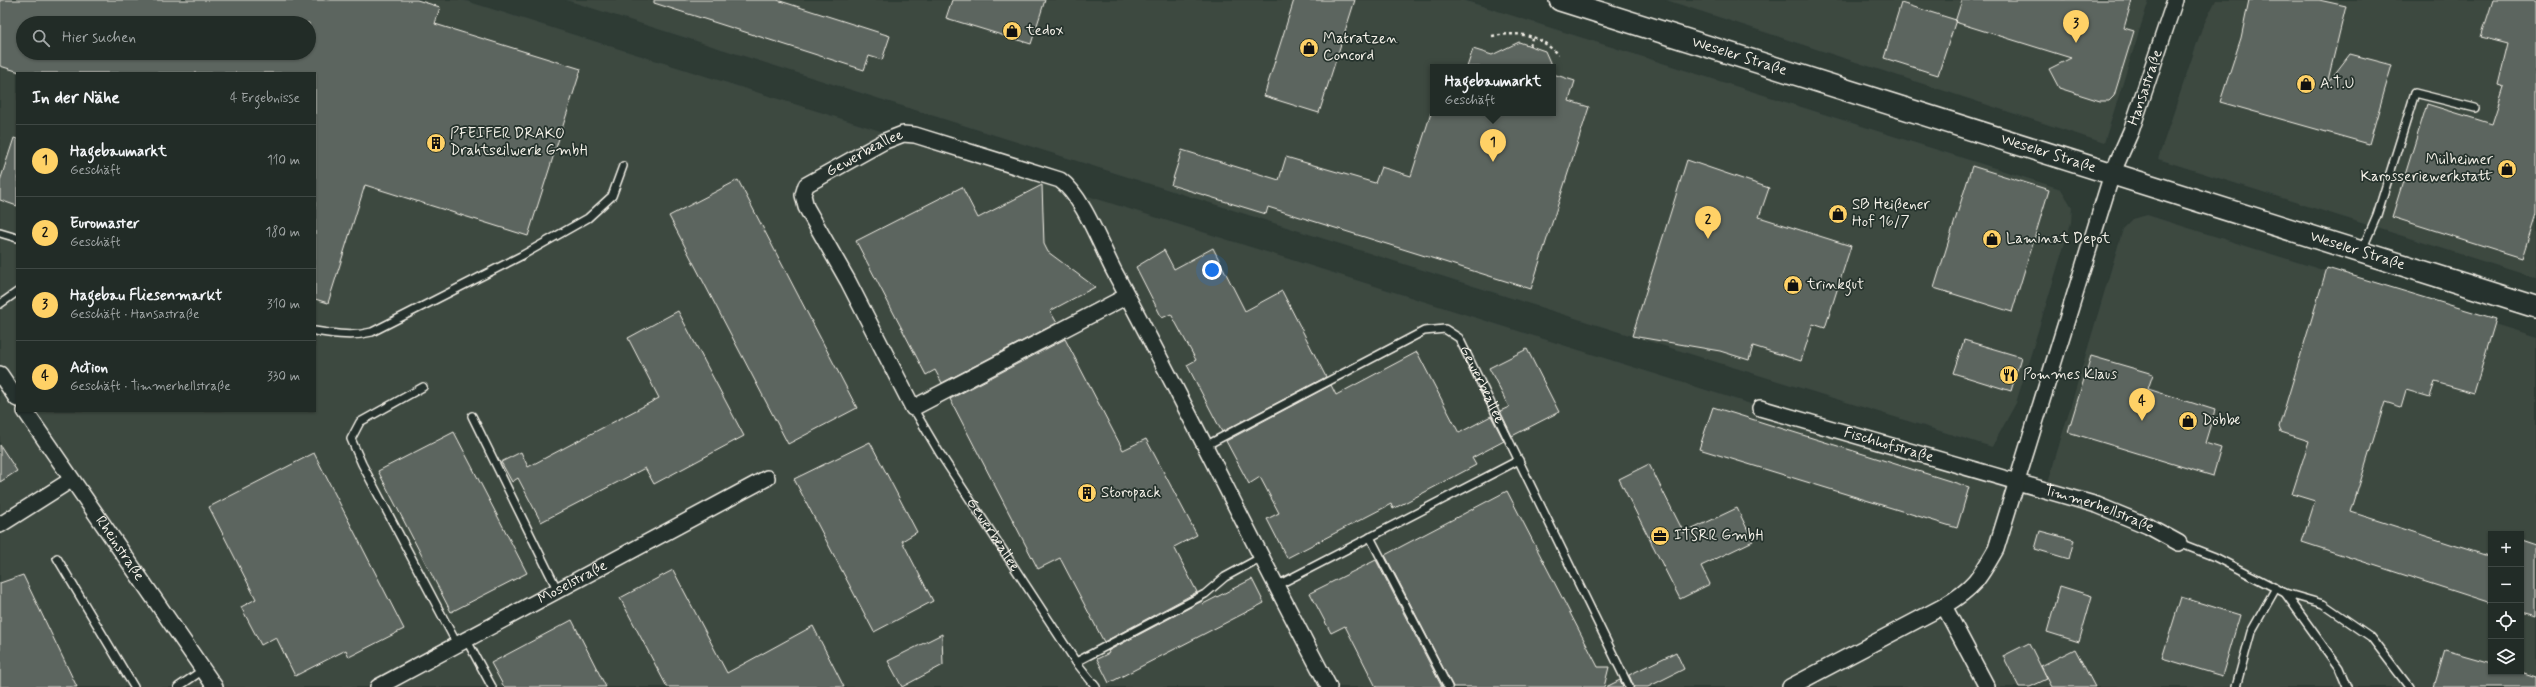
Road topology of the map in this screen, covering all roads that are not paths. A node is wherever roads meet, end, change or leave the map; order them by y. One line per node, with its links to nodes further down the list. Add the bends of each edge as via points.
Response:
1 (1560, 0): 5 (main road, Weseler Straße)
2 (2175, 0): 5 (street, Hansastraße, via 2131,131)
3 (2475, 108): 8 (lane, via 2415,93 2377,215)
4 (623, 166): 13 (lane, via 612,196 588,218 521,256 372,332 342,335)
5 (2112, 174): 8 (main road, Weseler Straße); 25 (street)
6 (0, 233): 7 (lane)
7 (16, 238)
8 (2361, 252): 12 (main road, Weseler Straße)
9 (16, 293): 11 (lane)
10 (1127, 296): 17 (street); 17 (street, Gewerbeallee, via 1077,196 1060,180 915,135 903,134 885,141 806,185 803,195 806,207 848,281); 21 (street, Gewerbeallee)
11 (0, 304)
12 (2536, 307)
13 (316, 331)
14 (0, 374): 16 (street)
15 (423, 387): 36 (lane, via 360,422 351,439 362,464)
16 (16, 398)
17 (913, 408): 37 (lane, Gewerbeallee)
18 (1760, 408): 25 (street, Fischhofstraße)
19 (26, 412): 24 (street, Rheinstraße)
20 (472, 416): 33 (lane)
21 (1205, 446): 22 (lane, Gewerbeallee, via 1424,331 1445,329 1459,338); 30 (street, Gewerbeallee)
22 (1519, 460): 27 (lane); 47 (lane, Gewerbeallee)
23 (767, 478): 33 (street, Moselstraße)
24 (71, 480): 26 (street); 38 (street, Rheinstraße)
25 (2017, 483): 28 (street, Timmerhellstraße, via 2097,505 2148,526); 35 (street, via 1996,549 1981,575 1967,592)
26 (0, 525)
27 (1370, 537): 31 (lane); 46 (lane)
28 (2179, 543): 32 (lane, via 2215,557)
29 (57, 558): 39 (lane)
30 (1260, 558): 31 (street, Gewerbeallee); 37 (lane, via 1225,577 1205,594)
31 (1275, 586): 45 (street, Gewerbeallee)
32 (2276, 588): 34 (lane); 50 (lane, via 2250,632)
33 (558, 591): 36 (street, Moselstraße)
34 (2285, 593): 51 (lane, via 2339,668); 52 (lane, via 2323,604 2371,638)
35 (1944, 606): 48 (street); 49 (street)
36 (462, 642): 42 (street, Moselstraße); 43 (lane)
37 (1076, 662): 44 (lane, Gewerbeallee)
38 (203, 670): 40 (lane); 41 (street, Rheinstraße)
39 (134, 687)
40 (178, 687)
41 (215, 687)
42 (378, 687)
43 (492, 687)
44 (1096, 687)
45 (1328, 687)
46 (1448, 687)
47 (1629, 687)
48 (1790, 687)
49 (1987, 687)
50 (2236, 687)
51 (2347, 687)
52 (2409, 687)

